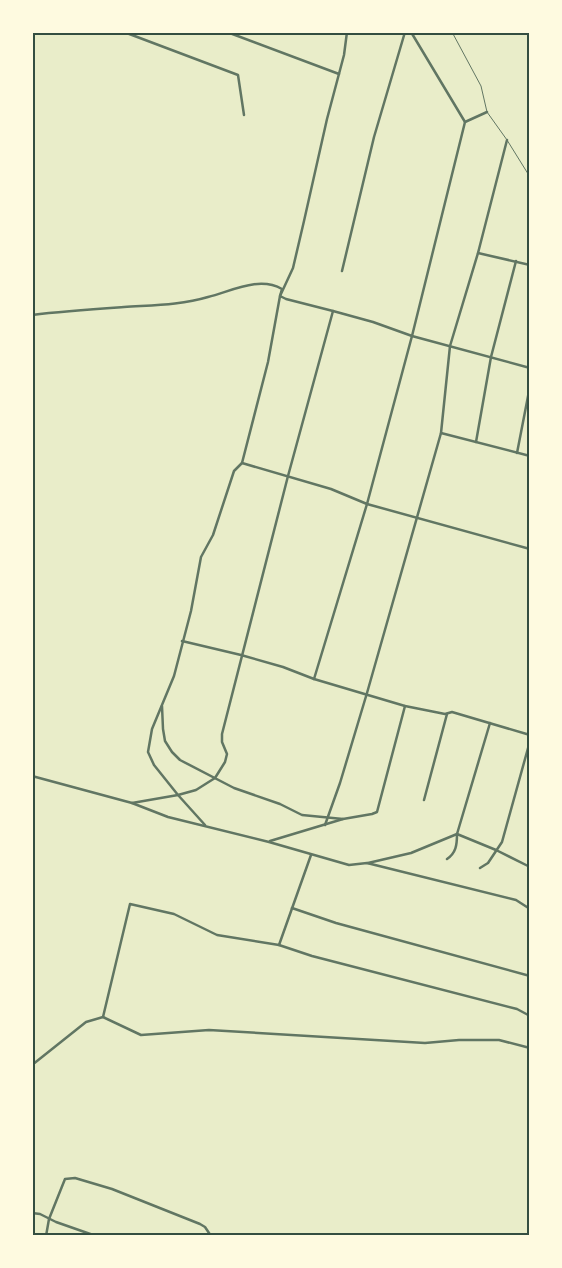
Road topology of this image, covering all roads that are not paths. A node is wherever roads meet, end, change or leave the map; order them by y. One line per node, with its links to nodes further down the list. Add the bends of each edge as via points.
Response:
1 (124, 32): 9 (street, via 238,75)
2 (227, 32): 7 (street)
3 (347, 32): 7 (street)
4 (405, 32): 16 (street, via 374,137)
5 (411, 32): 10 (street)
6 (452, 32): 8 (lane, via 481,86)
7 (339, 74): 17 (street, via 296,253)
8 (486, 112): 10 (street); 11 (lane)
9 (244, 115)
10 (465, 122): 20 (street)
11 (507, 140): 12 (lane); 13 (street)
12 (530, 177)
13 (478, 252): 14 (street); 21 (street)
14 (516, 261): 15 (street); 22 (street)
15 (530, 265)
16 (342, 271)
17 (280, 296): 18 (street); 19 (street, via 282,288 258,283 193,302); 29 (street, via 268,362)
18 (333, 311): 20 (street); 30 (street)
19 (32, 315)
20 (412, 336): 21 (street); 31 (street)
21 (450, 346): 22 (street); 25 (street)
22 (491, 357): 23 (street); 26 (street)
23 (530, 368)
24 (530, 386): 27 (street)
25 (441, 433): 26 (street); 32 (street)
26 (476, 442): 27 (street)
27 (518, 453): 28 (street)
28 (530, 456)
29 (242, 463): 30 (street); 34 (street, via 234,471 213,535 202,557)
30 (288, 476): 31 (street); 35 (street)
31 (367, 504): 32 (street); 36 (street)
32 (416, 517): 33 (street); 37 (street)
33 (530, 549)
34 (182, 641): 35 (street); 38 (street, via 174,676)
35 (241, 655): 36 (street); 45 (street, via 222,734 227,754)
36 (314, 679): 37 (street)
37 (367, 694): 39 (street); 49 (street)
38 (162, 705): 45 (street, via 163,729 172,752 180,760); 46 (street, via 152,729 148,752 154,765)
39 (405, 706): 40 (street); 50 (street, via 378,809 372,814)
40 (447, 714): 41 (street, via 452,712); 47 (street)
41 (490, 723): 42 (street); 53 (street)
42 (530, 735)
43 (530, 741): 55 (street, via 502,842)
44 (32, 776): 48 (street)
45 (215, 778): 46 (street, via 196,790); 49 (street, via 302,815)
46 (178, 795): 48 (street); 51 (street)
47 (424, 800)
48 (132, 803): 51 (street, via 168,817)
49 (328, 818): 50 (street); 52 (street)
50 (343, 819): 52 (street)
51 (205, 825): 54 (street)
52 (325, 825): 54 (street)
53 (457, 834): 55 (street); 57 (street, via 454,855); 58 (street, via 411,854)
54 (269, 842): 56 (street)
55 (496, 850): 59 (street); 60 (street, via 488,863)
56 (311, 855): 58 (street, via 349,865); 61 (street)
57 (447, 859)
58 (367, 863): 62 (street, via 516,900)
59 (530, 867)
60 (480, 868)
61 (292, 908): 63 (street); 64 (street)
62 (530, 909)
63 (279, 945): 65 (street, via 517,1009); 66 (street, via 217,934 174,914 130,904)
64 (530, 976)
65 (530, 1016)
66 (102, 1017): 67 (street, via 141,1035 209,1030 425,1043 499,1040); 68 (street, via 86,1022)
67 (530, 1048)
68 (32, 1065)
69 (32, 1213): 70 (street)
70 (49, 1219): 71 (street); 72 (street); 73 (street, via 65,1179 75,1178 200,1224)
71 (46, 1236)
72 (96, 1236)
73 (211, 1236)

